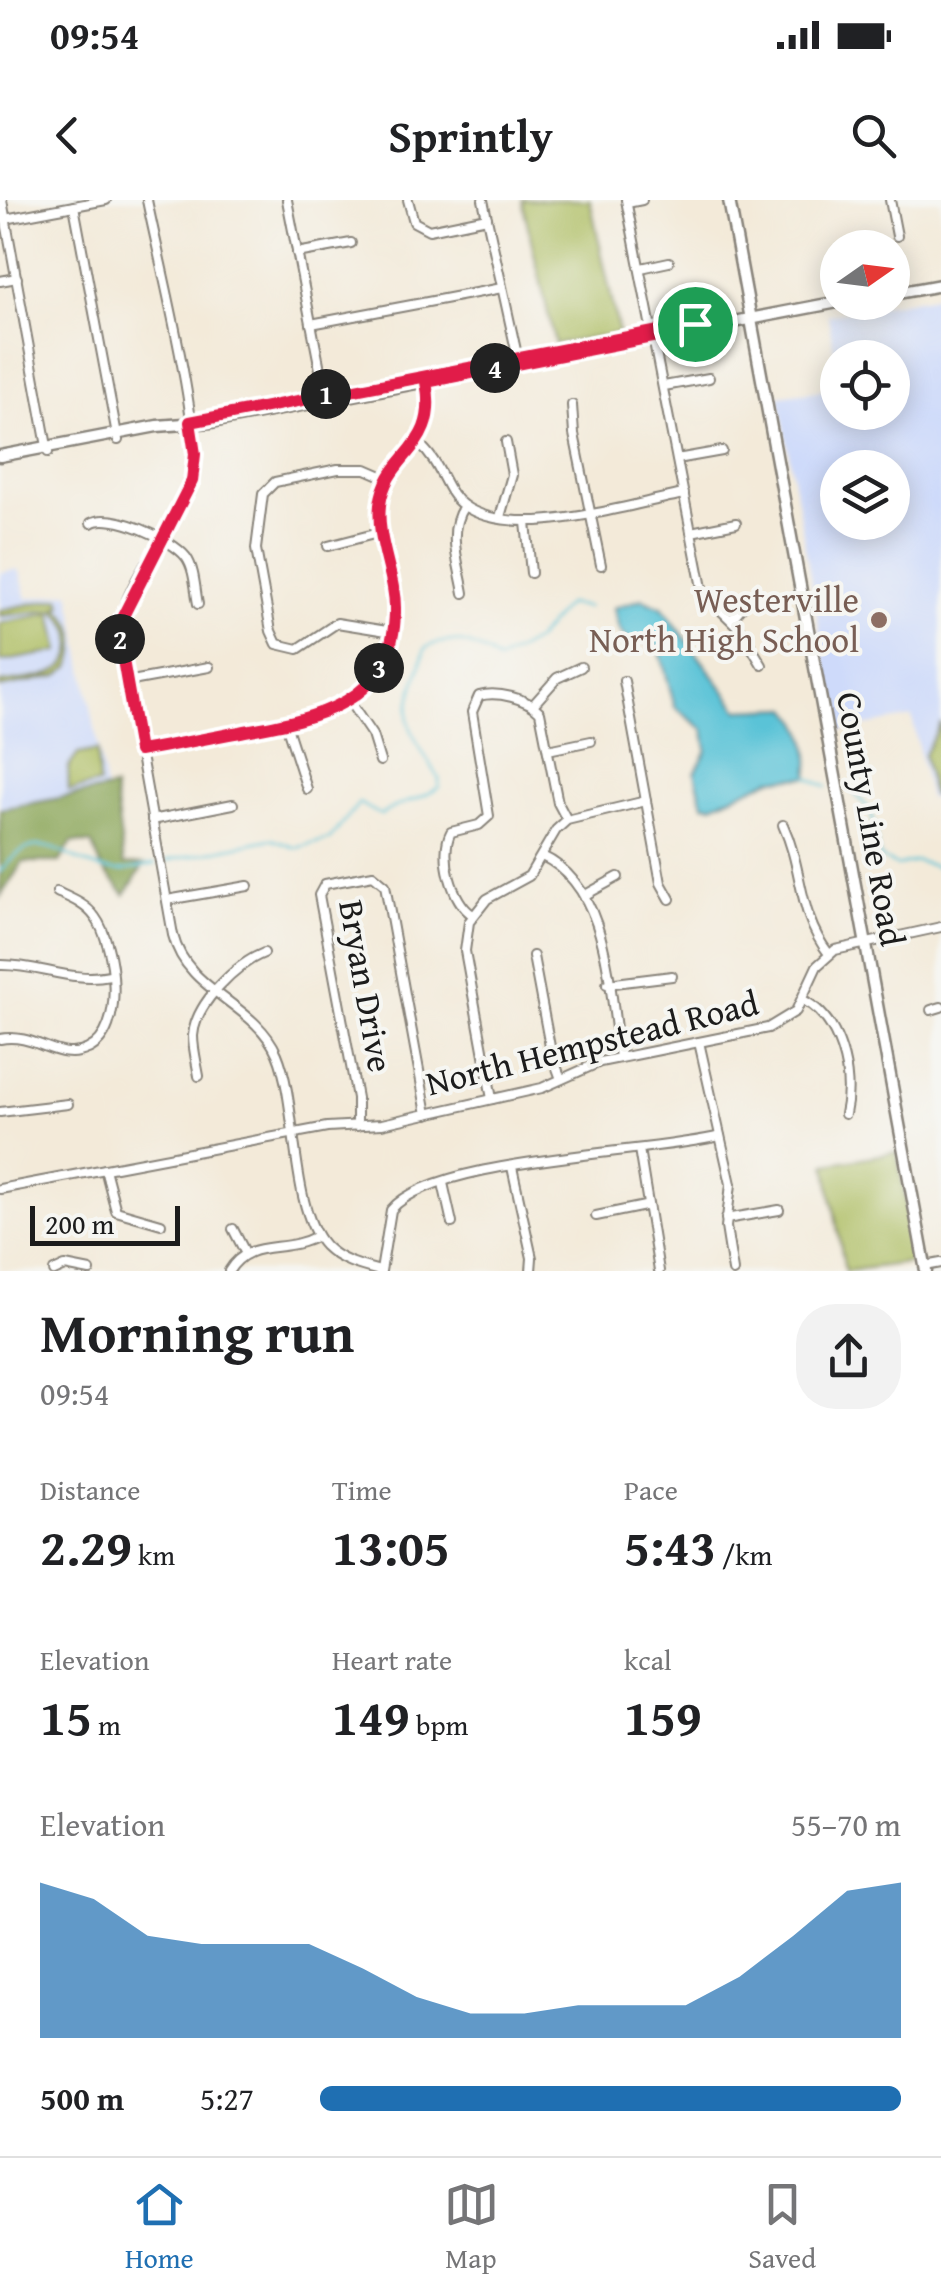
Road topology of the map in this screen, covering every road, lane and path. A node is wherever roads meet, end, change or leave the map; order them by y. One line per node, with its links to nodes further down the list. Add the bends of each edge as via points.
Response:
1 (2, 200): 13 (street)
2 (106, 200): 11 (street)
3 (147, 200): 34 (street)
4 (288, 200): 16 (street)
5 (408, 200): 12 (street, via 414,222 429,230)
6 (483, 200): 12 (street)
7 (642, 200): 10 (street)
8 (729, 200): 25 (main road, County Line Road)
9 (890, 200): 14 (street)
10 (627, 202): 18 (street)
11 (74, 206): 13 (street); 35 (street)
12 (487, 218): 22 (street)
13 (5, 219): 19 (street)
14 (896, 230)
15 (351, 243): 16 (street)
16 (297, 253): 26 (street)
17 (669, 262): 18 (street)
18 (641, 268): 27 (street)
19 (17, 278): 20 (street); 38 (street)
20 (0, 281)
21 (941, 286): 23 (main road)
22 (502, 288): 26 (street); 28 (street)
23 (910, 291)
24 (820, 305): 25 (main road)
25 (751, 318): 27 (main road); 88 (main road, County Line Road)
26 (311, 324): 32 (street)
27 (655, 335): 28 (main road); 31 (street)
28 (518, 361): 29 (main road)
29 (425, 378): 32 (main road); 37 (street, via 428,417)
30 (709, 378): 31 (street)
31 (664, 386): 41 (street)
32 (325, 397): 34 (main road)
33 (572, 404): 45 (street)
34 (190, 422): 35 (main road); 52 (street, via 192,481)
35 (118, 436): 38 (main road)
36 (506, 442): 46 (street, via 512,475)
37 (418, 443): 42 (street); 44 (street, via 437,460)
38 (48, 450): 40 (main road)
39 (722, 451): 41 (street)
40 (4, 458)
41 (677, 459): 43 (street)
42 (389, 479): 50 (street, via 381,500); 60 (street, via 353,468 275,482 258,511 256,549 278,644 298,649 337,623)
43 (684, 494): 45 (street); 51 (street)
44 (464, 506): 46 (street); 56 (street, via 454,535)
45 (588, 512): 47 (street); 54 (street)
46 (500, 518): 47 (street)
47 (526, 522): 55 (street)
48 (91, 524): 52 (street, via 106,517 123,521)
49 (736, 524): 51 (street)
50 (382, 532): 53 (street); 60 (street, via 395,601)
51 (690, 532): 59 (street, via 703,593)
52 (161, 541): 58 (street, via 186,558); 65 (street, via 120,622)
53 (328, 546)
54 (602, 565)
55 (531, 574)
56 (464, 592)
57 (750, 596): 59 (street)
58 (198, 604)
59 (732, 619): 61 (street)
60 (393, 632): 66 (street, via 381,665)
61 (762, 665)
62 (209, 666): 65 (street)
63 (581, 666): 67 (street, via 557,678)
64 (624, 681): 74 (street)
65 (126, 682): 71 (street)
66 (349, 701): 68 (street); 72 (street)
67 (533, 705): 70 (street); 86 (street, via 485,693 472,706 489,816 451,832 446,850 457,903)
68 (286, 724): 71 (street); 73 (street)
69 (591, 741): 70 (street)
70 (548, 750): 77 (street)
71 (139, 751): 76 (street)
72 (380, 761)
73 (307, 789)
74 (646, 801): 77 (street); 84 (street)
75 (232, 804): 76 (street)
76 (152, 820): 85 (street)
77 (567, 820): 79 (street)
78 (783, 825): 90 (street, via 810,928)
79 (542, 856): 83 (street); 86 (street, via 530,876 488,899)
80 (618, 877): 83 (street)
81 (248, 886): 85 (street)
82 (56, 892): 93 (street, via 97,919)
83 (587, 894): 95 (street)
84 (670, 899)
85 (167, 900): 96 (street, via 182,960)
86 (473, 916): 105 (street, via 465,951)
87 (941, 927): 88 (street)
88 (866, 941): 90 (street); 128 (main road, County Line Road)
89 (264, 954): 96 (street, via 246,960)
90 (829, 954): 97 (street, North Hempstead Road)
91 (534, 956): 104 (street)
92 (0, 964): 93 (street, via 71,978)
93 (110, 975): 100 (street, via 112,1036 72,1053 30,1038)
94 (672, 976): 95 (street)
95 (607, 984): 102 (street)
96 (216, 994): 103 (street, via 194,1029); 111 (street, via 271,1042)
97 (803, 1000): 101 (street, North Hempstead Road, via 768,1028); 109 (street, via 834,1026)
98 (941, 1007): 99 (street)
99 (930, 1010)
100 (0, 1039)
101 (699, 1042): 102 (street, North Hempstead Road); 112 (street)
102 (620, 1057): 104 (street, North Hempstead Road)
103 (199, 1076)
104 (561, 1080): 105 (street, North Hempstead Road)
105 (492, 1099): 108 (street, North Hempstead Road)
106 (68, 1104): 107 (street)
107 (0, 1112)
108 (427, 1114): 110 (street, North Hempstead Road); 110 (street, Bryan Drive, via 385,885 373,874 325,884 319,896)
109 (845, 1114)
110 (357, 1126): 111 (street, North Hempstead Road)
111 (293, 1134): 115 (street, North Hempstead Road); 125 (street)
112 (720, 1136): 113 (street); 121 (street, via 731,1184)
113 (639, 1149): 114 (street, via 581,1152); 118 (street)
114 (512, 1167): 116 (street); 134 (street)
115 (105, 1170): 117 (street, North Hempstead Road); 123 (street, via 116,1211)
116 (443, 1183): 122 (street); 133 (street, via 420,1188 391,1210)
117 (0, 1189)
118 (645, 1206): 120 (street); 130 (street)
119 (780, 1210): 121 (street)
120 (596, 1216)
121 (726, 1220): 135 (street)
122 (452, 1223)
123 (161, 1224)
124 (233, 1229): 126 (street)
125 (317, 1236): 126 (street, via 294,1248); 133 (street, via 334,1254)
126 (246, 1254): 132 (street)
127 (941, 1263): 128 (street)
128 (925, 1268)
129 (56, 1269): 131 (street)
130 (656, 1270)
131 (90, 1271)
132 (228, 1271)
133 (381, 1271)
134 (531, 1271)
135 (733, 1271)

